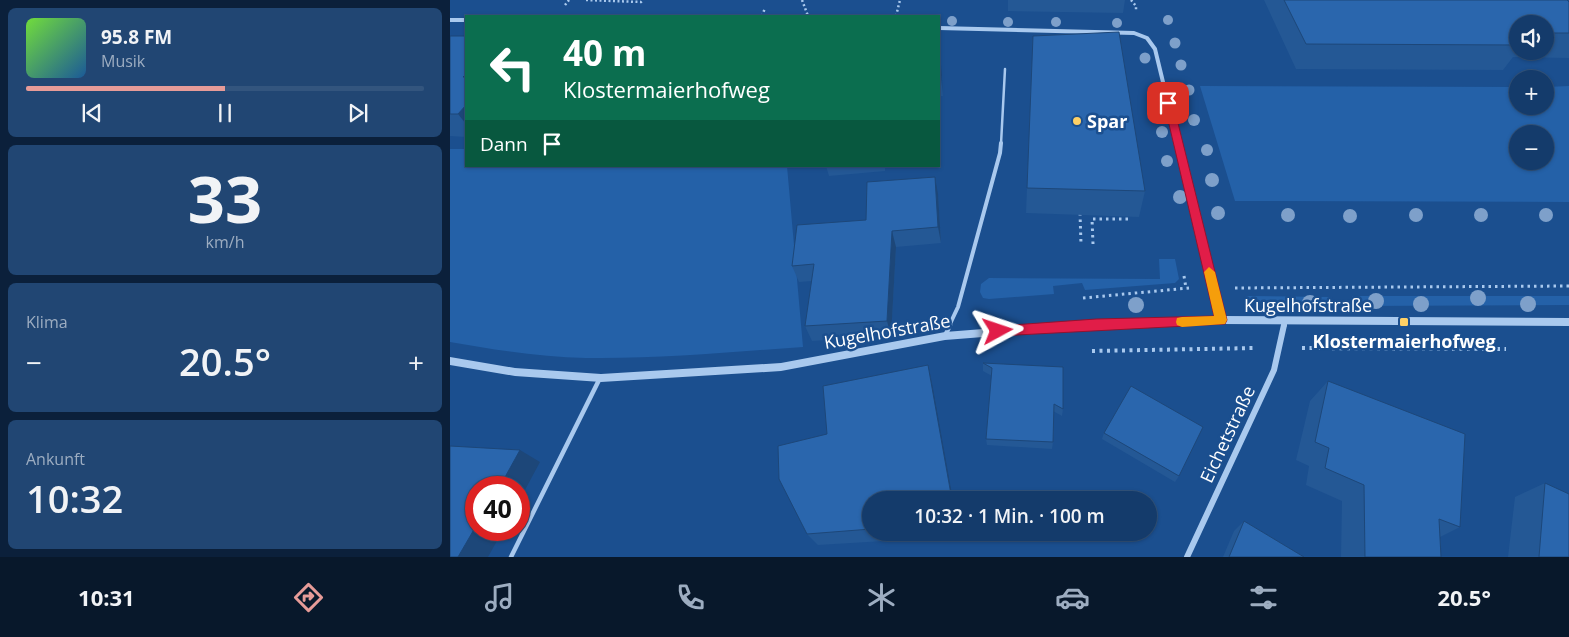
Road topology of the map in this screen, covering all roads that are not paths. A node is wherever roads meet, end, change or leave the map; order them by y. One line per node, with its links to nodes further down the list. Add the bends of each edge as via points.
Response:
1 (450, 20): 2 (street)
2 (465, 20)
3 (940, 28): 5 (street, via 1134,33 1151,42)
4 (1005, 70): 8 (lane, via 1000,153 958,307)
5 (1221, 320): 6 (street, Kugelhofstraße); 8 (street, Kugelhofstraße, via 1087,325)
6 (1285, 321): 7 (street, Kugelhofstraße); 12 (street, Eichetstraße, via 1274,370)
7 (1569, 322)
8 (944, 336): 10 (street, Kugelhofstraße, via 781,367)
9 (450, 361): 10 (street, Kugelhofstraße, via 515,372)
10 (600, 378): 11 (lane)
11 (511, 557)
12 (1187, 557)

